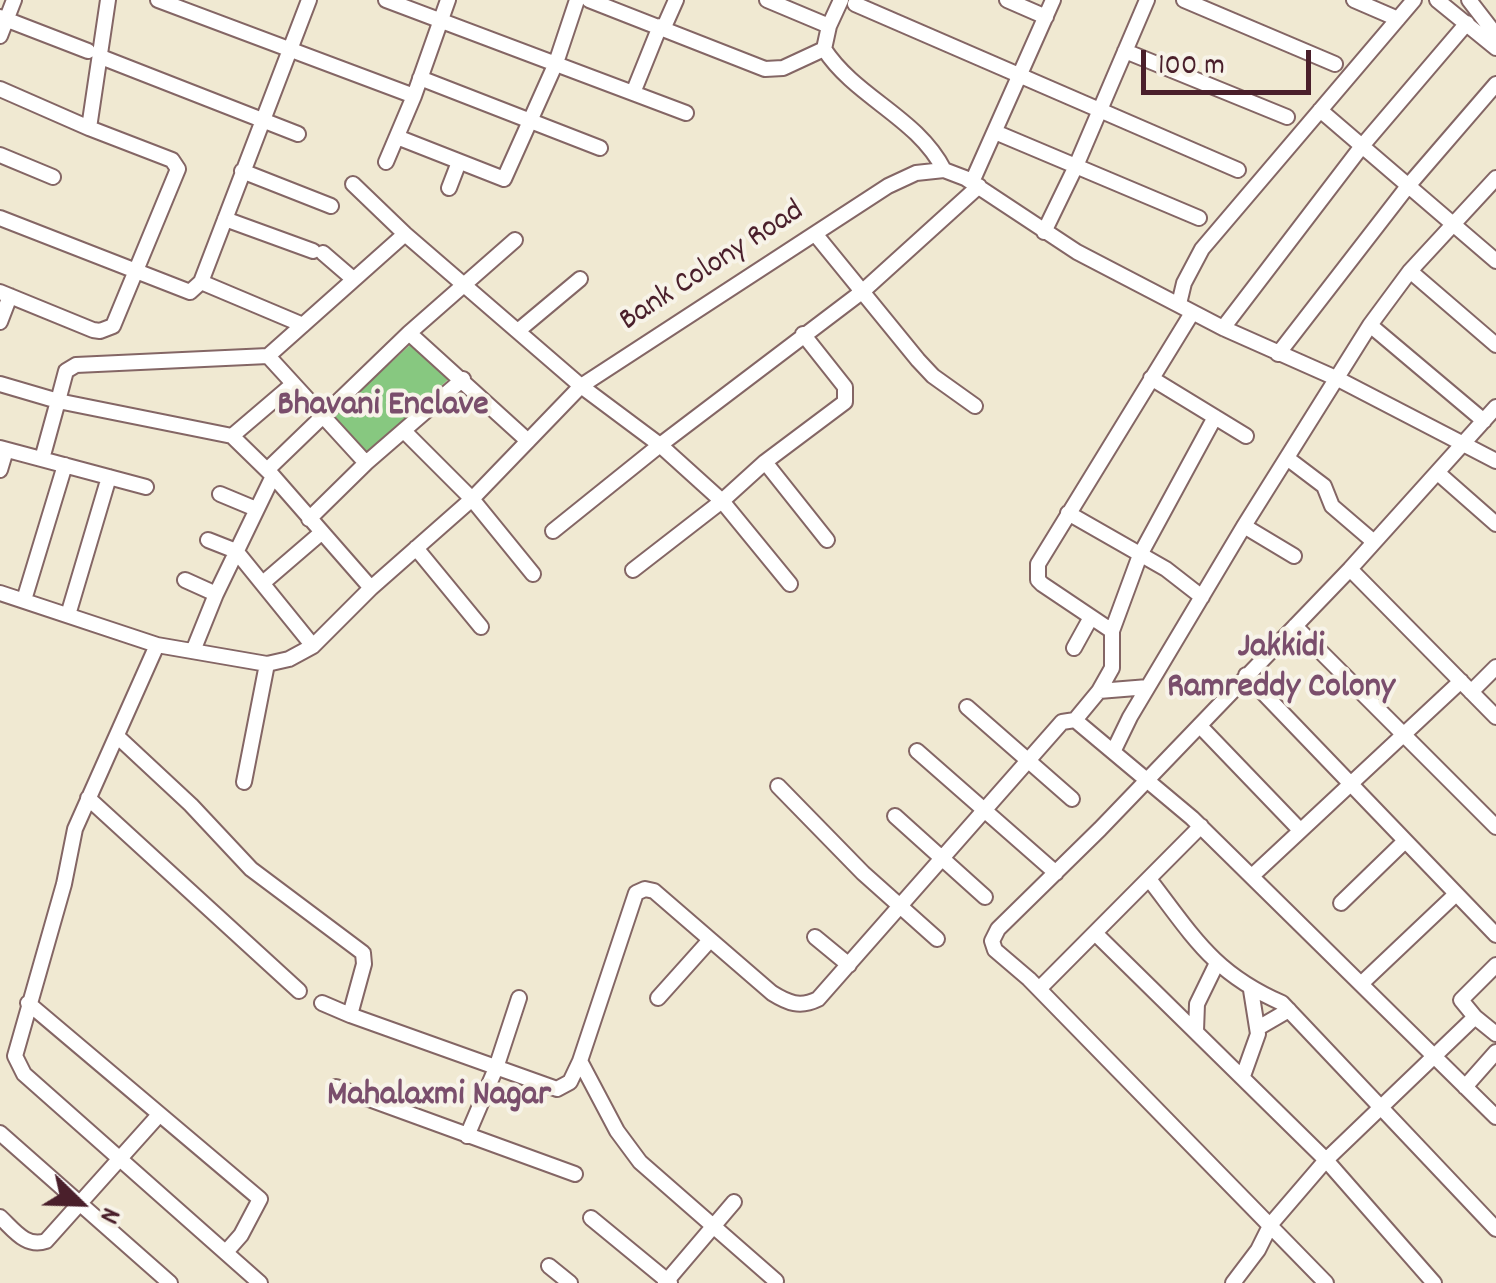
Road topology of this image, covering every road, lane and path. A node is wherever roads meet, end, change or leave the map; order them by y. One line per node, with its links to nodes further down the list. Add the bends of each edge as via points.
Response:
1 (14, 0): 21 (street)
2 (108, 0): 33 (street)
3 (158, 0): 30 (street)
4 (309, 0): 30 (street)
5 (386, 0): 23 (street)
6 (448, 0): 23 (street)
7 (577, 0): 34 (street)
8 (589, 0): 26 (street)
9 (676, 0): 26 (street)
10 (768, 0): 25 (street)
11 (1007, 0): 20 (street)
12 (1054, 0): 20 (street)
13 (1147, 0): 32 (street)
14 (1184, 0): 35 (street)
15 (1354, 0): 22 (street)
16 (1414, 0): 22 (street)
17 (1437, 0): 24 (street)
18 (1469, 0): 27 (street)
19 (848, 2): 25 (street); 36 (street)
20 (1046, 17): 36 (street)
21 (3, 18): 28 (street); 33 (street)
22 (1398, 19): 43 (street)
23 (441, 20): 34 (street); 37 (street)
24 (1467, 23): 29 (street); 52 (street)
25 (828, 26): 31 (street)
26 (662, 27): 31 (street, via 774,71); 40 (street)
27 (1496, 35)
28 (0, 36)
29 (1496, 48)
30 (288, 49): 41 (street); 46 (street)
31 (824, 50): 58 (street, via 837,70 932,147)
32 (1125, 52): 42 (street); 45 (street)
33 (95, 54): 46 (street); 48 (street)
34 (556, 63): 40 (street); 47 (street)
35 (1335, 64)
36 (1021, 74): 42 (street); 49 (street)
37 (420, 78): 41 (street); 47 (street)
38 (1496, 84): 65 (street)
39 (0, 89): 48 (street)
40 (634, 93): 44 (street)
41 (414, 96): 51 (street)
42 (1101, 108): 57 (street); 59 (street)
43 (1320, 110): 52 (street); 85 (street, via 1202,249 1184,284)
44 (686, 113)
45 (1287, 117)
46 (261, 119): 50 (street); 60 (street)
47 (531, 121): 53 (street); 56 (street, via 504,179)
48 (89, 128): 77 (street, via 172,160 178,169)
49 (995, 132): 57 (street); 64 (street)
50 (298, 134)
51 (397, 137): 55 (street); 56 (street)
52 (1362, 146): 65 (street); 89 (street)
53 (600, 148)
54 (0, 154): 61 (street)
55 (386, 162)
56 (459, 162): 66 (street)
57 (1076, 166): 69 (street); 72 (street)
58 (944, 170): 64 (street); 74 (street, Bank Colony Road, via 888,186)
59 (1238, 170)
60 (242, 171): 67 (street); 70 (street)
61 (53, 177)
62 (1496, 178): 71 (street)
63 (353, 184): 73 (street)
64 (976, 184): 72 (street); 83 (street)
65 (1408, 186): 71 (street); 94 (street)
66 (448, 188)
67 (331, 206)
68 (0, 218): 77 (street)
69 (1199, 218)
70 (225, 219): 79 (street, via 318,252); 81 (street)
71 (1452, 224): 76 (street); 78 (street)
72 (1044, 232): 85 (street)
73 (404, 234): 79 (street); 82 (street)
74 (816, 236): 83 (street); 101 (street, Bank Colony Road)
75 (514, 240): 82 (street)
76 (1496, 260)
77 (136, 270): 81 (street, via 190,292); 84 (street, via 113,326 100,331)
78 (1410, 271): 88 (street); 93 (street)
79 (352, 278): 87 (street)
80 (580, 279): 90 (street)
81 (201, 282): 87 (street)
82 (463, 284): 90 (street); 91 (street)
83 (863, 291): 92 (street); 103 (street, via 933,376)
84 (5, 294): 86 (street)
85 (1185, 308): 89 (street); 96 (street)
86 (0, 322)
87 (303, 325): 95 (street)
88 (1370, 325): 98 (street); 107 (street)
89 (1222, 328): 94 (street)
90 (519, 330): 101 (street)
91 (409, 333): 97 (street); 105 (street)
92 (803, 334): 112 (street); 118 (street, via 845,387 845,402)
93 (1496, 345)
94 (1278, 354): 98 (street)
95 (268, 356): 100 (street); 102 (street, via 76,365 66,370)
96 (1150, 378): 106 (street); 130 (street)
97 (463, 380): 108 (street); 111 (street)
98 (1338, 380): 113 (street); 115 (street)
99 (0, 384): 102 (street)
100 (293, 384): 105 (street); 109 (street)
101 (580, 386): 111 (street, Bank Colony Road); 112 (street)
102 (58, 401): 109 (street); 116 (street)
103 (975, 406)
104 (1496, 407): 107 (street)
105 (322, 416): 119 (street); 122 (street)
106 (1216, 417): 110 (street); 141 (street)
107 (1484, 421): 113 (street)
108 (404, 431): 119 (street); 127 (street)
109 (232, 436): 122 (street)
110 (1246, 436)
111 (528, 441): 127 (street, Bank Colony Road)
112 (660, 445): 128 (street); 134 (street)
113 (1463, 446): 117 (street); 123 (street)
114 (3, 449): 116 (street); 121 (street)
115 (1287, 458): 133 (street); 138 (street, via 1324,486 1332,506)
116 (42, 459): 120 (street)
117 (1496, 461)
118 (765, 462): 128 (street); 137 (street)
119 (366, 463): 131 (street)
120 (65, 466): 124 (street); 153 (street)
121 (0, 470)
122 (270, 473): 129 (street); 131 (street)
123 (1438, 473): 132 (street); 138 (street)
124 (109, 477): 125 (street); 154 (street)
125 (146, 487)
126 (220, 494): 129 (street)
127 (472, 499): 139 (street, Bank Colony Road); 145 (street)
128 (722, 501): 144 (street); 148 (street)
129 (256, 509): 140 (street)
130 (1068, 512): 141 (street); 155 (street, via 1038,564 1038,580)
131 (309, 519): 135 (street)
132 (1496, 524)
133 (1244, 526): 142 (street); 152 (street)
134 (553, 531)
135 (321, 533): 147 (street); 149 (street)
136 (208, 540): 140 (street)
137 (827, 540)
138 (1374, 542): 143 (street)
139 (416, 548): 149 (street, Bank Colony Road); 157 (street)
140 (236, 552): 147 (street); 151 (street)
141 (1140, 554): 152 (street); 158 (street)
142 (1294, 556)
143 (1350, 569): 156 (street); 166 (street)
144 (633, 570)
145 (533, 574)
146 (186, 580): 151 (street)
147 (264, 582): 160 (street)
148 (790, 584)
149 (371, 588): 160 (street, Bank Colony Road)
150 (0, 592): 153 (street)
151 (216, 594): 162 (street)
152 (1202, 597): 167 (street)
153 (24, 600): 154 (street)
154 (68, 615): 159 (street)
155 (1090, 619): 158 (street); 161 (street)
156 (1295, 626): 165 (street); 173 (street)
157 (482, 627)
158 (1112, 631): 168 (street, via 1112,668)
159 (158, 646): 162 (street); 174 (street)
160 (313, 646): 163 (street, Bank Colony Road)
161 (1074, 648)
162 (193, 651): 163 (street)
163 (267, 664): 179 (street)
164 (1496, 667): 166 (street)
165 (1246, 675): 172 (street); 180 (street)
166 (1466, 686): 170 (street); 173 (street)
167 (1148, 687): 168 (street); 175 (street)
168 (1099, 692): 171 (street)
169 (967, 707): 177 (street)
170 (1496, 717)
171 (1075, 720): 175 (street); 177 (street, via 1062,722)
172 (1200, 726): 178 (street); 188 (street)
173 (1403, 734): 180 (street); 187 (street)
174 (118, 737): 182 (street); 215 (street, via 250,869 362,953)
175 (1114, 750): 178 (street)
176 (918, 751): 184 (street)
177 (1030, 761): 183 (street); 184 (street)
178 (1146, 780): 186 (street); 191 (street)
179 (244, 782)
180 (1348, 784): 188 (street); 189 (street)
181 (778, 786): 197 (street)
182 (88, 798): 209 (street); 212 (street)
183 (1072, 798)
184 (987, 811): 190 (street); 191 (street)
185 (895, 816): 190 (street)
186 (1201, 826): 192 (street); 193 (street)
187 (1496, 827)
188 (1300, 830): 192 (street)
189 (1405, 842): 194 (street); 196 (street)
190 (943, 860): 195 (street); 197 (street)
191 (1056, 872): 207 (street, via 992,942)
192 (1252, 876): 206 (street)
193 (1149, 879): 199 (street); 204 (street)
194 (1456, 894): 198 (street); 206 (street)
195 (986, 897)
196 (1341, 903)
197 (900, 906): 201 (street); 203 (street)
198 (1494, 927)
199 (1095, 933): 207 (street); 218 (street)
200 (815, 937): 203 (street)
201 (937, 939)
202 (710, 940): 203 (street, via 772,993 797,1005 818,1000); 211 (street); 222 (street, via 654,892 636,893)
203 (849, 964)
204 (1216, 964): 208 (street); 218 (street, via 1197,1004)
205 (1496, 965): 216 (street, via 1461,1000)
206 (1362, 984): 221 (street)
207 (1039, 989): 239 (street)
208 (1252, 990): 214 (street); 217 (street)
209 (299, 991)
210 (519, 998): 223 (street)
211 (658, 998)
212 (28, 1003): 228 (street); 232 (street, via 14,1056 20,1070)
213 (322, 1003): 215 (street)
214 (1289, 1010): 217 (street); 227 (street)
215 (350, 1016): 223 (street)
216 (1474, 1017): 219 (street); 221 (street)
217 (1258, 1028): 224 (street)
218 (1196, 1031): 224 (street)
219 (1496, 1034)
220 (1496, 1052): 225 (street)
221 (1434, 1058): 225 (street); 227 (street)
222 (580, 1061): 223 (street, via 570,1082 557,1089); 240 (street, via 640,1162)
223 (496, 1068): 231 (street)
224 (1243, 1076): 233 (street)
225 (1465, 1086): 229 (street)
226 (336, 1087): 231 (street)
227 (1380, 1107): 233 (street); 241 (street)
228 (158, 1116): 232 (street); 242 (street, via 260,1199)
229 (1496, 1118)
230 (0, 1133): 235 (street)
231 (467, 1136): 234 (street)
232 (122, 1158): 235 (street); 242 (street)
233 (1326, 1160): 239 (street); 251 (street)
234 (575, 1174)
235 (81, 1202): 237 (street, via 40,1244); 246 (street)
236 (734, 1202): 240 (street)
237 (0, 1217)
238 (591, 1218): 245 (street)
239 (1271, 1224): 249 (street); 250 (street)
240 (712, 1228): 244 (street); 245 (street)
241 (1496, 1229)
242 (226, 1252): 247 (street)
243 (549, 1266): 248 (street)
244 (776, 1281)
245 (667, 1282)
246 (170, 1283)
247 (260, 1283)
248 (570, 1283)
249 (1232, 1283)
250 (1326, 1283)
251 (1434, 1283)

